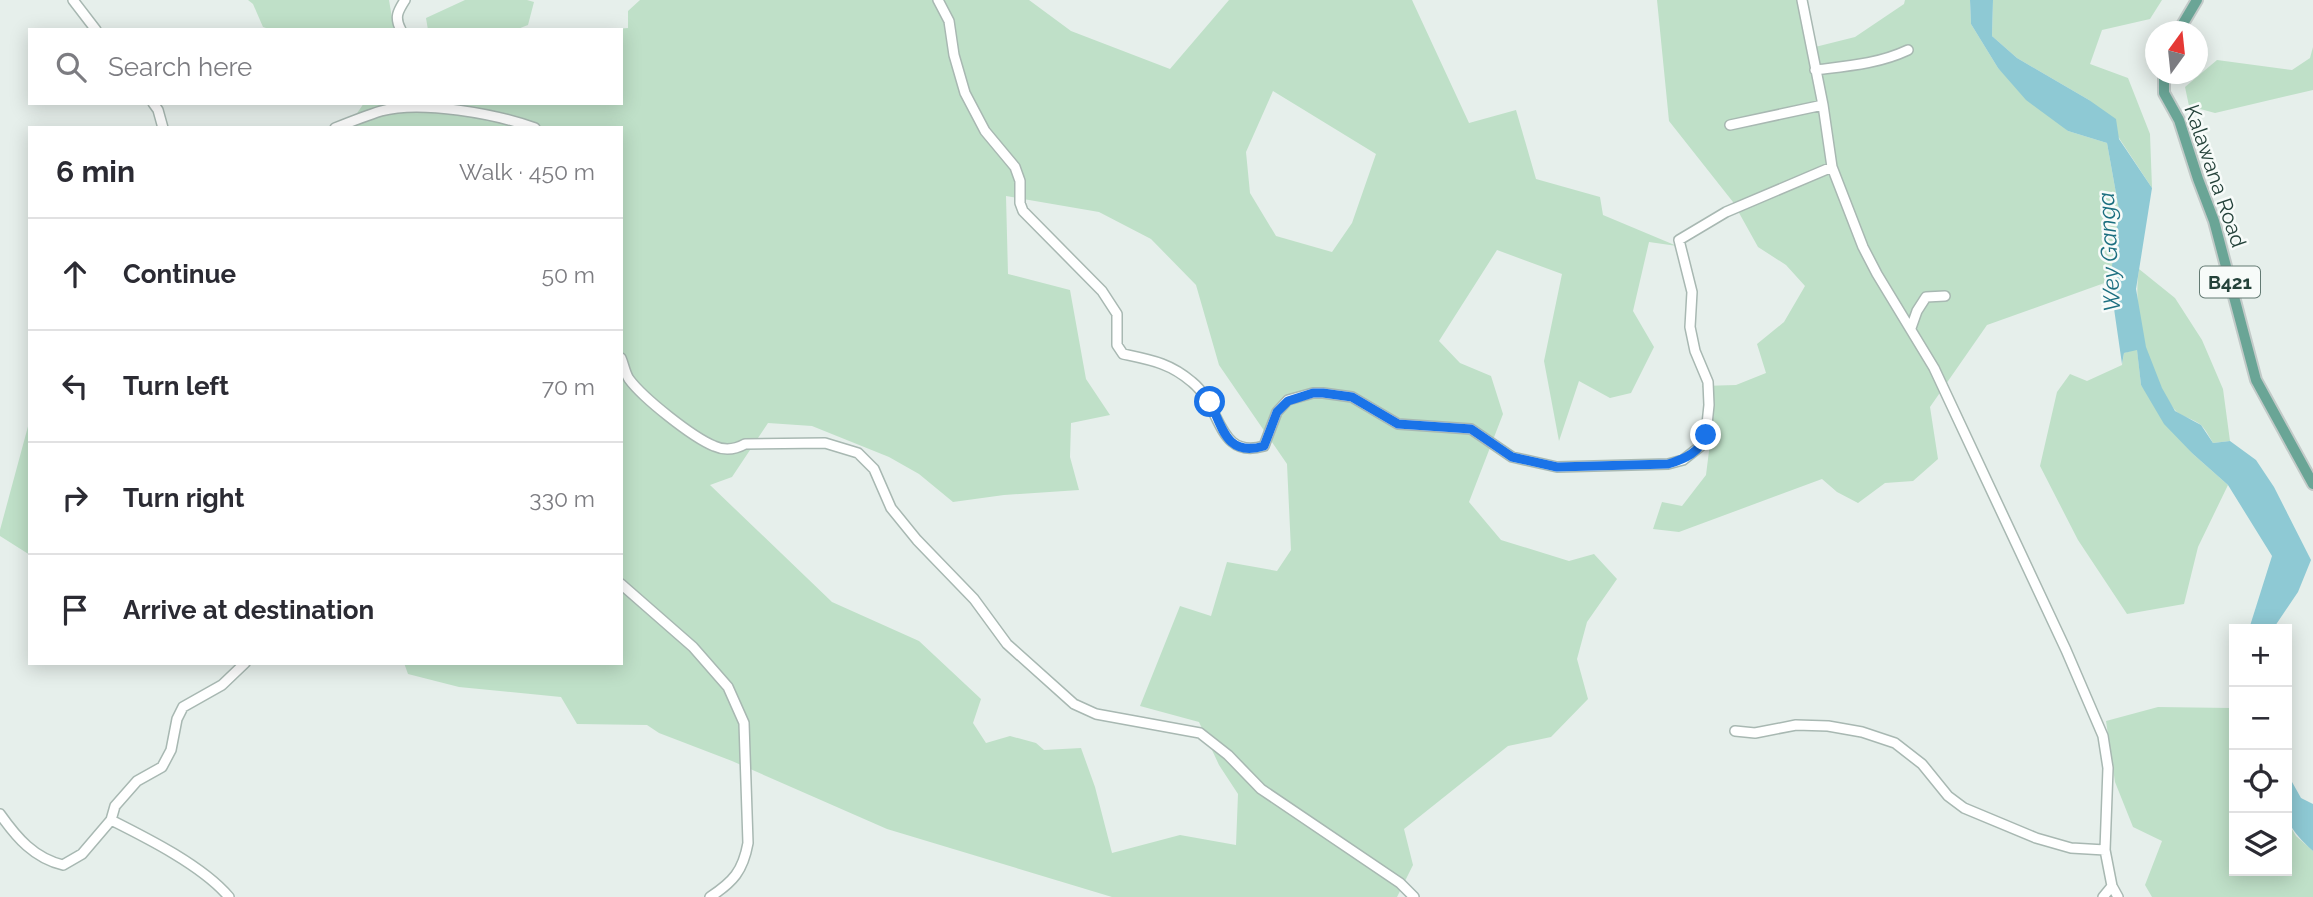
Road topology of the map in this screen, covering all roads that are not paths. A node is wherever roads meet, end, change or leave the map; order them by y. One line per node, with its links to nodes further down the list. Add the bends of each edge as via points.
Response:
1 (73, 0): 7 (street)
2 (405, 0): 8 (street, via 397,13)
3 (938, 0): 19 (street, via 949,22 965,93 985,131 1015,167 1023,211 1102,290 1117,314 1117,345 1123,354 1165,363 1194,383 1210,402 1230,442 1239,448 1264,446 1277,412 1288,401 1323,393 1352,397 1398,424 1471,429 1512,457 1557,467 1683,460 1702,445 1709,405 1708,382 1690,327 1692,292 1679,240 1726,212)
4 (1802, 0): 10 (street)
5 (2197, 0): 6 (main road)
6 (2185, 21)
7 (94, 28)
8 (400, 28)
9 (1908, 50): 10 (street, via 1862,64)
10 (1815, 70): 13 (street)
11 (2164, 84): 23 (main road, Kalawana Road / B421, via 2214,221 2256,380)
12 (154, 105): 16 (street)
13 (1822, 105): 15 (street); 19 (street)
14 (384, 107): 17 (street); 18 (street, via 442,109)
15 (1730, 125)
16 (164, 126)
17 (340, 126)
18 (529, 126)
19 (1832, 167): 21 (street, via 1863,247)
20 (1945, 296): 21 (street, via 1926,297)
21 (1911, 328): 30 (street, via 1977,458 2103,736 2108,768)
22 (623, 363): 34 (street, via 642,393 715,447 735,450 745,444 825,443 858,453 874,469 891,508 917,540 974,599 1007,644 1074,704 1096,714 1200,733 1261,789)
23 (2313, 484)
24 (623, 586): 33 (street, via 718,675 744,723 747,851 736,876)
25 (244, 665): 28 (street, via 222,685 183,707 162,767 137,780 115,806)
26 (1735, 732): 30 (street, via 1828,726 1862,732 1895,743 1964,808 2036,838 2071,848)
27 (0, 814): 29 (street)
28 (111, 820): 29 (street, via 82,854 63,865 46,861); 32 (street, via 214,881)
29 (4, 824)
30 (2105, 850): 31 (street)
31 (2112, 886): 35 (street); 36 (street)
32 (229, 897)
33 (710, 897)
34 (1414, 897)
35 (2103, 897)
36 (2118, 897)

